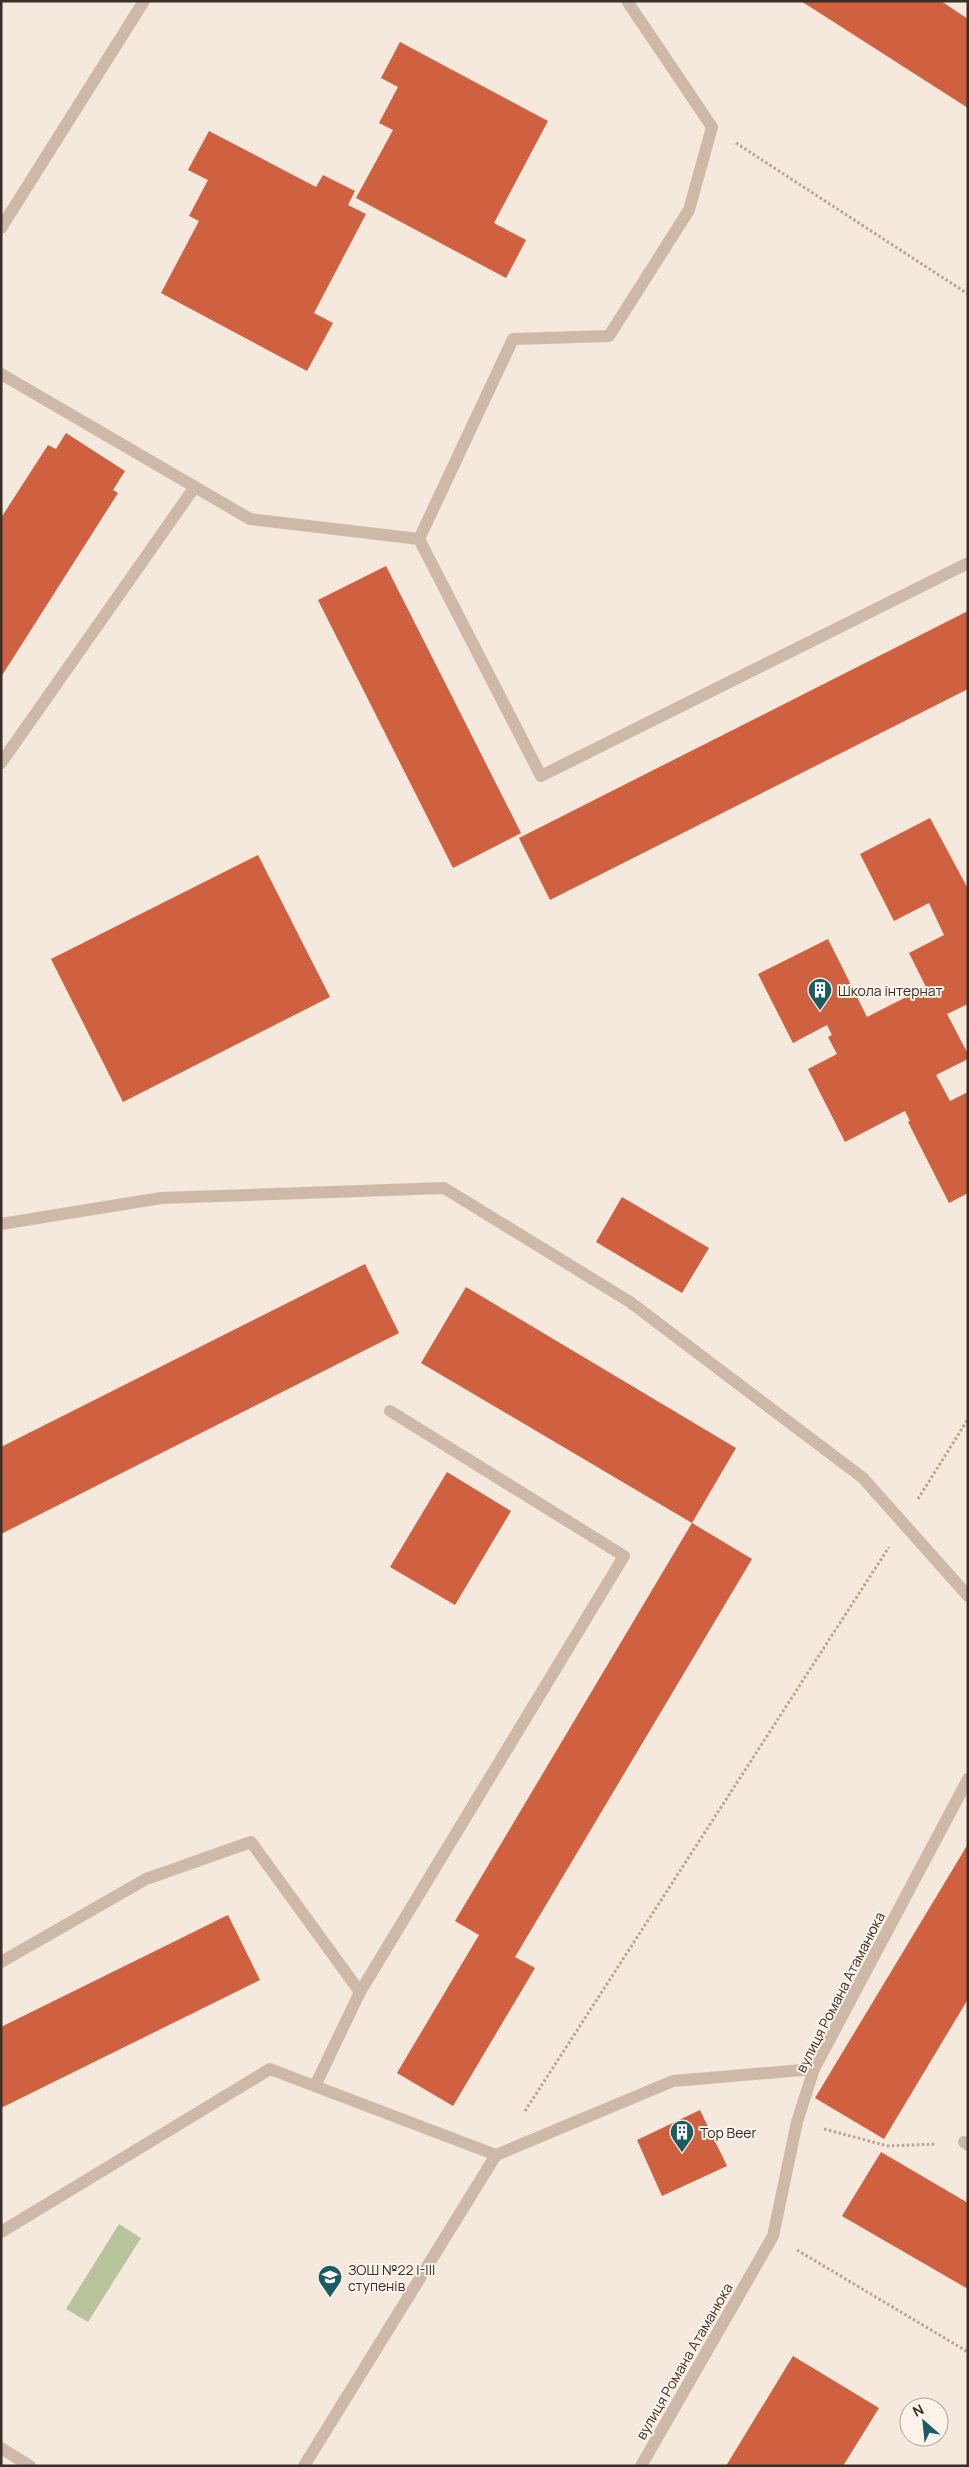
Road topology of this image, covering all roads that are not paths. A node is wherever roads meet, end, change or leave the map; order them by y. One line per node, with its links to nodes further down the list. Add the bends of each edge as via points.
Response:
1 (144, 1): 3 (street)
2 (627, 1): 6 (street, via 712,127 690,210 609,336 513,339)
3 (1, 228)
4 (1, 374): 5 (street)
5 (194, 488): 6 (street, via 250,519); 8 (street)
6 (419, 539): 7 (street, via 541,776)
7 (968, 563)
8 (1, 763)
9 (1, 1224): 11 (street, via 161,1198 444,1188 630,1302 863,1478)
10 (390, 1411): 14 (street, via 624,1556)
11 (968, 1596)
12 (968, 1779): 15 (street, вулиця Романа Атаманюка)
13 (1, 1962): 14 (street, via 146,1879 251,1842)
14 (360, 1992): 16 (street)
15 (814, 2068): 17 (street, via 673,2081); 22 (street, вулиця Романа Атаманюка, via 797,2122 773,2236)
16 (315, 2086): 17 (street); 18 (street, via 270,2069)
17 (496, 2155): 21 (street)
18 (1, 2232)
19 (1, 2448): 20 (street)
20 (30, 2466)
21 (304, 2466)
22 (641, 2466)

